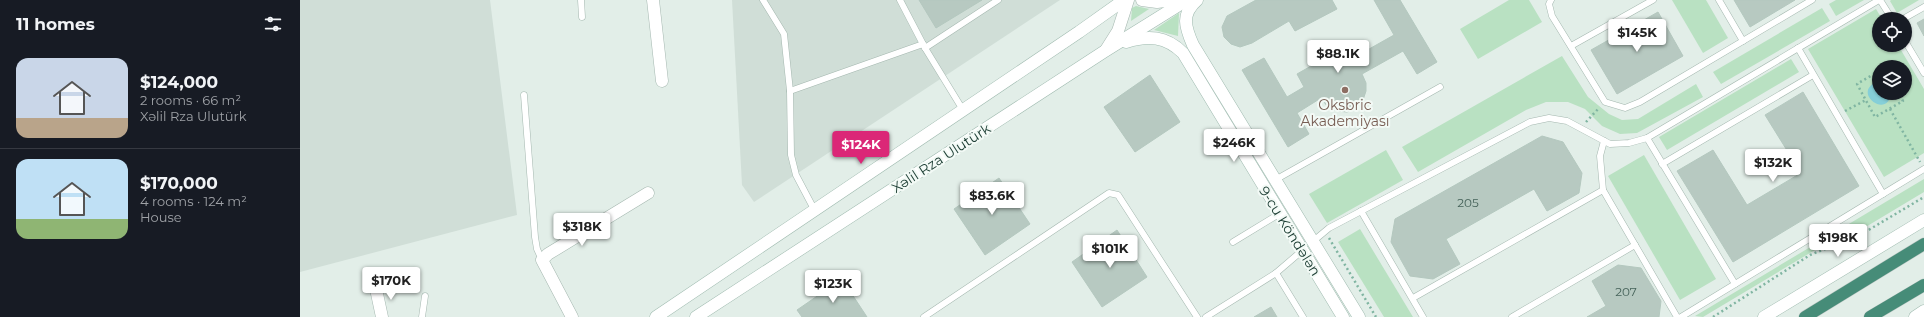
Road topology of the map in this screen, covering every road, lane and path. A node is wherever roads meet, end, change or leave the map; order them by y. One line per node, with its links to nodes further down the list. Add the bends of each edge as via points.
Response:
1 (581, 0): 20 (lane)
2 (653, 0): 30 (main road)
3 (763, 0): 32 (lane, via 784,34)
4 (900, 0): 22 (lane)
5 (998, 0): 22 (lane)
6 (1124, 0): 38 (main road, Xəlil Rza Ulutürk)
7 (1128, 0): 25 (main road, via 1118,31)
8 (1142, 0): 9 (main road)
9 (1173, 0)
10 (1187, 0): 25 (main road, Xəlil Rza Ulutürk)
11 (1197, 0): 45 (main road, 9-cu Köndələn, via 1186,15 1187,32)
12 (1551, 0): 23 (lane, via 1549,4 1552,16)
13 (1653, 0): 23 (lane)
14 (1719, 0): 21 (lane)
15 (1812, 0): 21 (lane)
16 (1880, 0): 18 (lane); 24 (lane)
17 (1924, 6): 19 (lane)
18 (1888, 12)
19 (1912, 13)
20 (582, 17)
21 (1743, 41): 36 (lane, via 1640,102 1625,108)
22 (924, 46): 32 (lane); 38 (lane)
23 (1571, 46): 36 (lane)
24 (1798, 48): 28 (lane); 41 (lane)
25 (1105, 51): 52 (main road, 9-cu Köndələn, via 1124,42 1147,38 1164,40 1183,53); 72 (main road, Xəlil Rza Ulutürk)
26 (1912, 52): 27 (lane)
27 (1924, 73)
28 (1813, 75): 39 (lane); 43 (lane)
29 (1872, 75): 34 (path, via 1857,84)
30 (662, 81)
31 (1440, 88): 45 (lane)
32 (790, 91): 50 (lane, via 791,154 796,175)
33 (524, 95): 60 (lane, via 535,237)
34 (1866, 100): 37 (path, via 1875,117); 39 (path)
35 (1902, 100): 37 (path)
36 (1605, 102): 40 (path)
37 (1890, 108): 44 (path)
38 (963, 110): 50 (main road, Xəlil Rza Ulutürk)
39 (1837, 116): 48 (lane)
40 (1579, 129): 42 (lane); 51 (lane, via 1567,121 1549,118 1530,122)
41 (1647, 138): 42 (lane, via 1629,143 1610,144); 43 (lane)
42 (1604, 141): 46 (lane, via 1600,156)
43 (1662, 164): 62 (lane)
44 (1924, 169): 48 (lane)
45 (1275, 180): 56 (main road, 9-cu Köndələn)
46 (1603, 190): 58 (lane); 66 (lane)
47 (648, 193): 60 (main road)
48 (1883, 194): 62 (lane)
49 (1924, 197): 84 (path, via 1840,246 1810,255)
50 (815, 211): 71 (main road, Xəlil Rza Ulutürk)
51 (1361, 211): 54 (lane); 66 (lane)
52 (1279, 214): 55 (lane); 59 (main road, 9-cu Köndələn)
53 (1924, 220): 85 (main road)
54 (1325, 231): 56 (lane); 79 (path)
55 (1233, 242)
56 (1313, 242): 59 (lane); 78 (main road, 9-cu Köndələn)
57 (1924, 244): 86 (highway)
58 (1635, 245): 81 (lane); 82 (lane)
59 (1302, 251): 61 (lane); 77 (main road, 9-cu Köndələn)
60 (542, 260): 70 (main road)
61 (1276, 273): 75 (lane); 76 (lane)
62 (1735, 284): 83 (lane)
63 (1924, 285): 87 (highway)
64 (376, 289): 68 (main road)
65 (425, 296): 69 (lane)
66 (1413, 298): 80 (lane)
67 (1924, 311): 88 (main road)
68 (382, 317)
69 (422, 317)
70 (572, 317)
71 (656, 317)
72 (696, 317)
73 (924, 317): 74 (lane, via 1109,192 1118,195)
74 (1197, 317)
75 (1206, 317)
76 (1303, 317)
77 (1343, 317)
78 (1359, 317)
79 (1376, 317)
80 (1424, 317)
81 (1512, 317)
82 (1677, 317)
83 (1681, 317)
84 (1713, 317)
85 (1764, 317)
86 (1805, 317)
87 (1870, 317)
88 (1915, 317)

